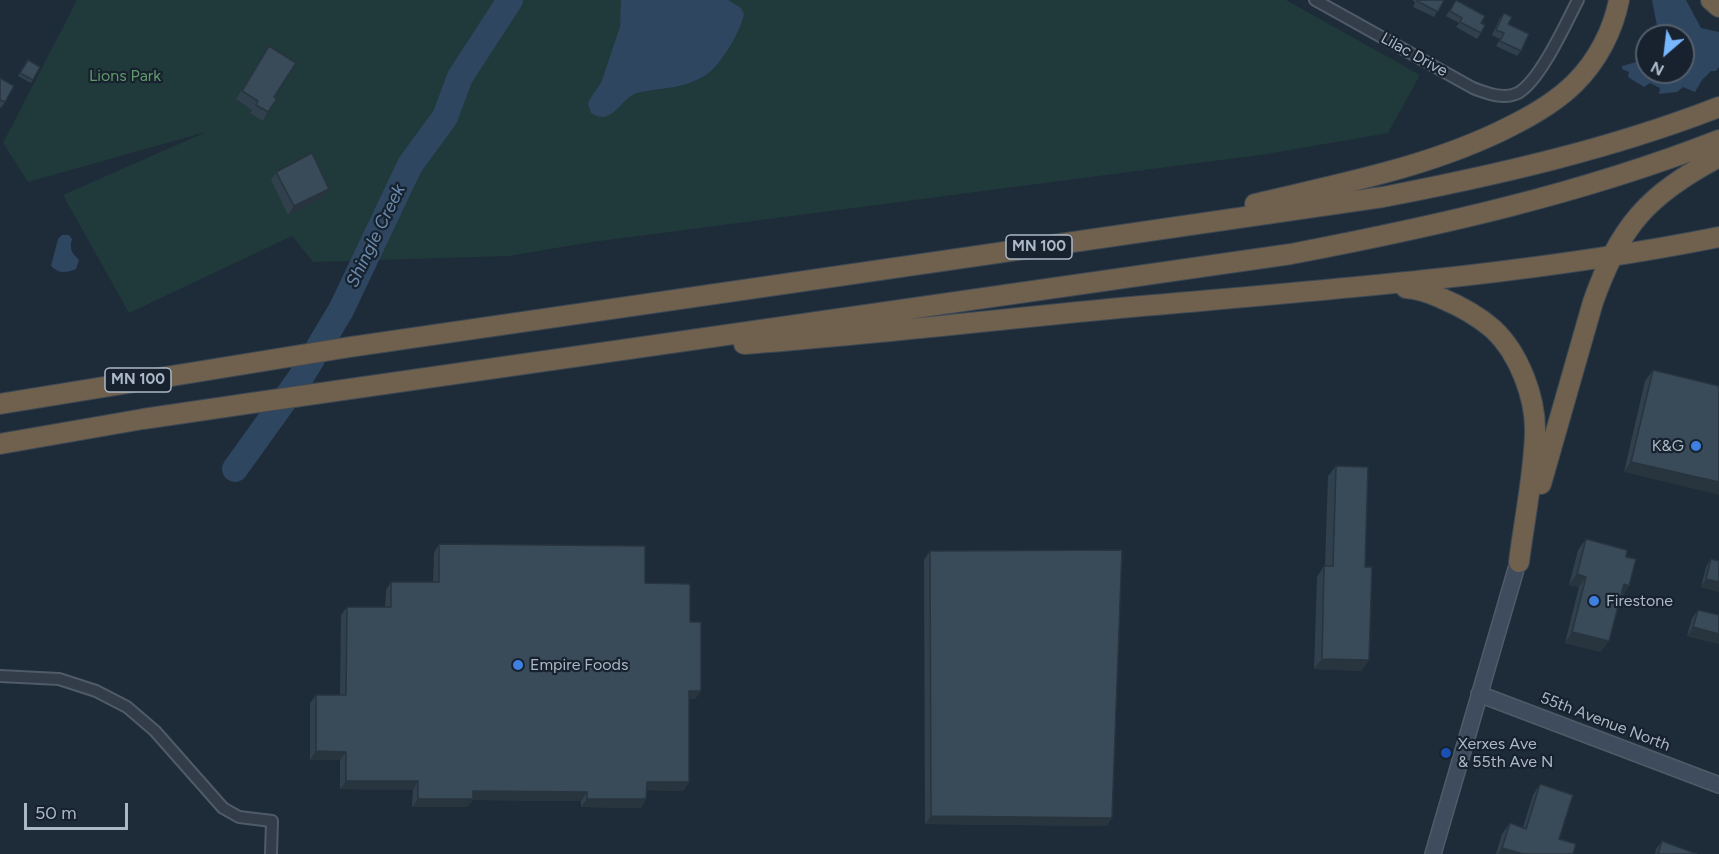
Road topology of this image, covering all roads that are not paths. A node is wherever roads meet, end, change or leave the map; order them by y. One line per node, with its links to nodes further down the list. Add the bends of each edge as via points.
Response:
1 (1315, 0): 2 (street, Lilac Drive, via 1493,96 1518,93 1541,70)
2 (1578, 0)
3 (1619, 0): 9 (highway, via 1605,43 1588,69 1529,117 1504,130 1398,170)
4 (1711, 0): 5 (highway)
5 (1719, 6)
6 (1719, 107): 9 (highway, MN 100, via 1572,154 1433,188)
7 (1719, 140): 13 (highway, MN 100, via 1533,201 1291,254)
8 (1719, 157): 11 (highway, via 1686,174 1651,201 1622,236)
9 (1131, 234): 14 (highway, MN 100, via 276,358)
10 (1719, 237): 11 (highway)
11 (1612, 257): 12 (highway); 16 (highway, via 1590,311)
12 (1383, 285): 13 (highway, via 773,342); 17 (highway, via 1426,292 1474,314 1500,336 1522,373 1535,432)
13 (568, 357): 15 (highway, MN 100, via 143,419)
14 (0, 404)
15 (0, 444)
16 (1541, 484): 17 (street)
17 (1519, 562): 19 (street)
18 (0, 676): 21 (street, via 58,679 96,691 127,707 155,731 223,808 239,817 272,821)
19 (1479, 694): 20 (street, 55th Avenue North); 22 (street)
20 (1719, 785)
21 (271, 854)
22 (1433, 854)

